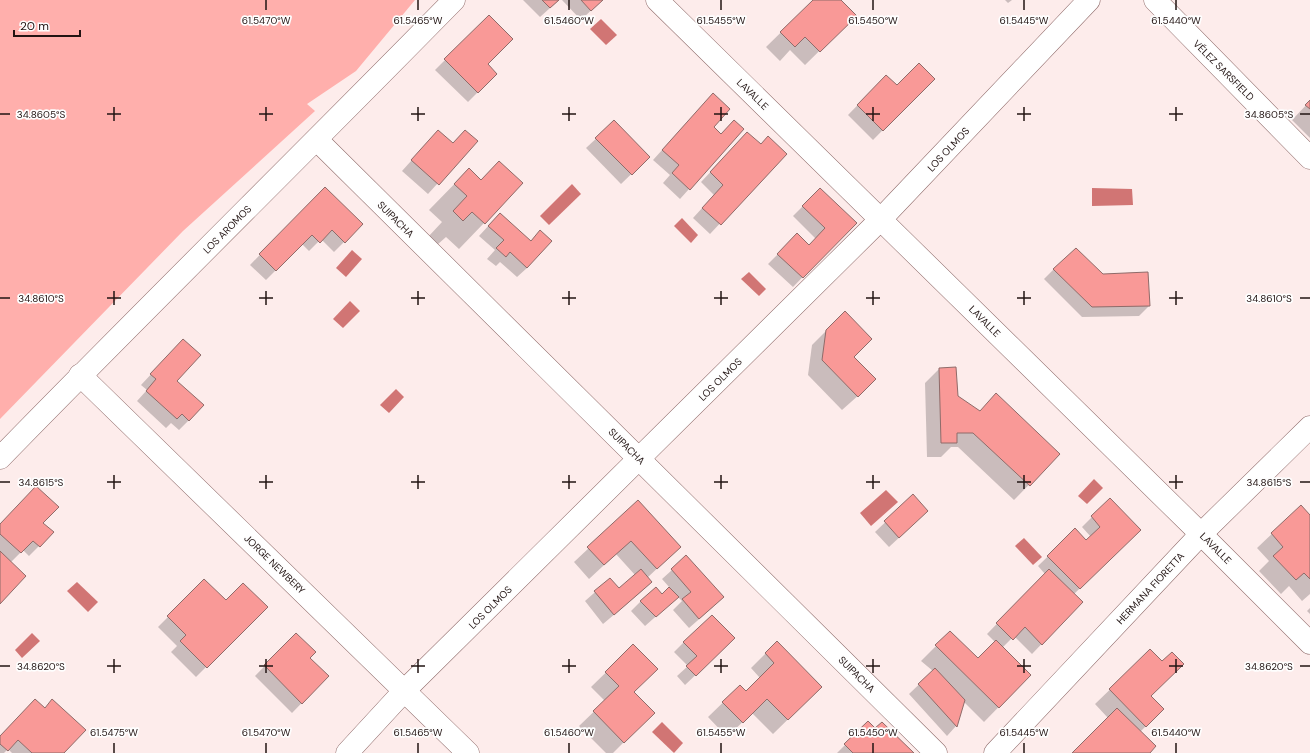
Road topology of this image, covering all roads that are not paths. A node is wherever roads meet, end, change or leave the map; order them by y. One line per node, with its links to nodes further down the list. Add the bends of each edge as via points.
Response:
1 (454, 0): 5 (street, LOS AROMOS)
2 (657, 0): 7 (street, LAVALLE)
3 (1089, 0): 7 (street, LOS OLMOS)
4 (1154, 0): 6 (street, VÉLEZ SARSFIELD)
5 (317, 140): 8 (street, LOS AROMOS); 11 (street, SUIPACHA)
6 (1310, 158)
7 (882, 219): 11 (street, LOS OLMOS); 12 (street, LAVALLE)
8 (80, 375): 10 (street, LOS AROMOS); 14 (street, JORGE NEWBERY)
9 (1310, 427): 12 (street, HERMANA FIORETTA)
10 (0, 458)
11 (639, 458): 14 (street, LOS OLMOS); 17 (street, SUIPACHA)
12 (1202, 534): 13 (street, LAVALLE); 18 (street, HERMANA FIORETTA)
13 (1310, 644)
14 (405, 690): 15 (street, LOS OLMOS); 16 (street, JORGE NEWBERY)
15 (347, 753)
16 (468, 753)
17 (936, 753)
18 (995, 753)

